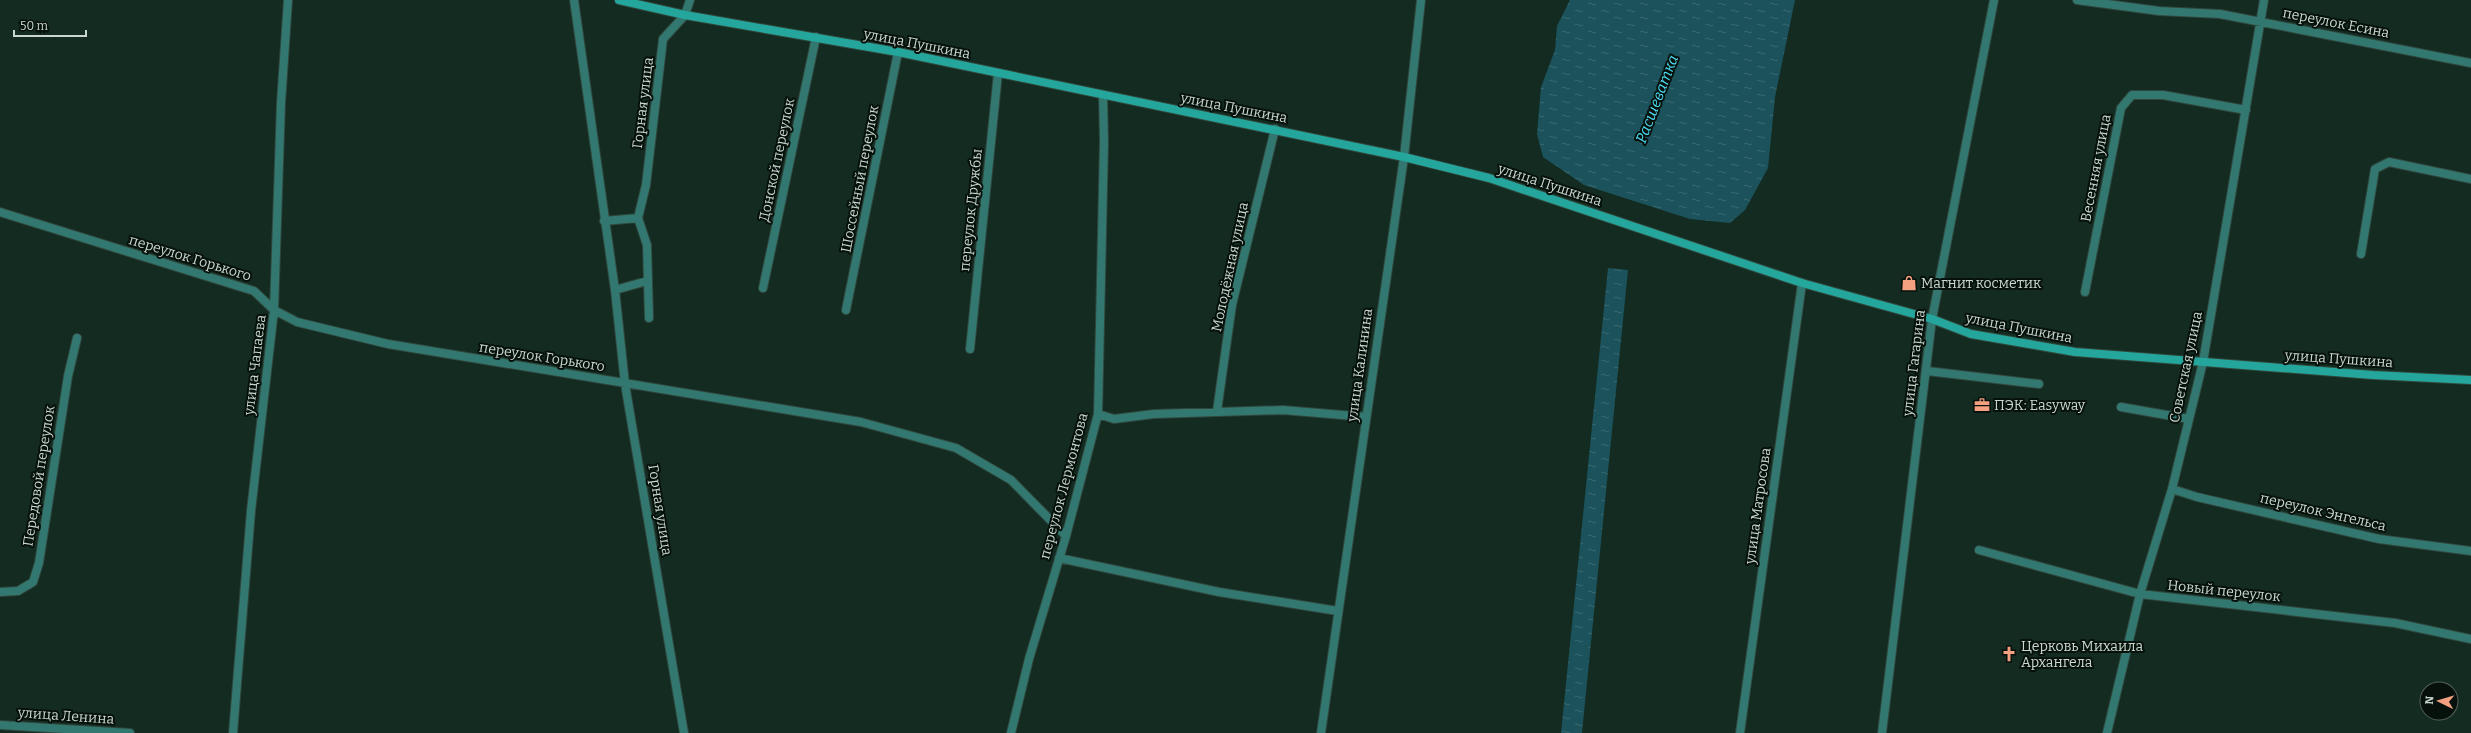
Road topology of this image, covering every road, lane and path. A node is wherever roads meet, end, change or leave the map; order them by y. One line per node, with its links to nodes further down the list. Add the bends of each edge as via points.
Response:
1 (288, 0): 29 (street, улица Чапаева)
2 (574, 0): 22 (street, Горная улица)
3 (619, 0): 9 (main road, улица Пушкина)
4 (690, 0): 9 (street, Горная улица)
5 (1421, 0): 18 (street, улица Калинина)
6 (1994, 0): 32 (street, улица Гагарина)
7 (2077, 0): 10 (street, переулок Есина, via 2160,11 2220,14)
8 (2264, 0): 10 (street, Советская улица)
9 (686, 15): 11 (main road, улица Пушкина); 21 (street, Горная улица, via 663,39 646,185)
10 (2260, 22): 13 (street, переулок Есина); 16 (street, Советская улица)
11 (816, 37): 12 (main road, улица Пушкина); 26 (street, Донской переулок)
12 (898, 52): 14 (main road, улица Пушкина); 30 (street, Шоссейный переулок)
13 (2471, 63)
14 (998, 73): 15 (main road, улица Пушкина); 34 (street, переулок Дружбы)
15 (1103, 95): 17 (main road, улица Пушкина); 42 (street, переулок Лермонтова)
16 (2246, 110): 28 (street, Весенняя улица, via 2163,95 2132,95 2121,108); 35 (street, Советская улица)
17 (1275, 130): 18 (main road, улица Пушкина); 41 (street, Молодёжная улица, via 1232,305)
18 (1404, 157): 25 (main road, улица Пушкина, via 1489,178); 43 (street, улица Калинина)
19 (2471, 179): 23 (street, via 2389,162 2375,169)
20 (0, 212): 29 (street, переулок Горького, via 37,226 254,291)
21 (638, 218): 22 (street); 24 (street, via 648,245)
22 (604, 221): 27 (street, Горная улица)
23 (2361, 254)
24 (647, 281): 27 (street); 31 (street)
25 (1802, 283): 32 (main road, улица Пушкина); 60 (street, улица Матросова)
26 (763, 288)
27 (615, 290): 38 (street, Горная улица)
28 (2085, 292)
29 (274, 310): 38 (street, переулок Горького, via 297,322 388,344); 56 (street, улица Чапаева, via 251,511)
30 (846, 310)
31 (649, 318)
32 (1932, 319): 35 (main road, улица Пушкина, via 1971,334 2074,352); 36 (street, улица Гагарина)
33 (77, 338): 50 (street, Передовой переулок, via 68,376 39,563 33,582 18,591)
34 (970, 349)
35 (2203, 362): 37 (main road, улица Пушкина); 44 (street, Советская улица)
36 (1927, 371): 39 (street); 61 (street, улица Гагарина)
37 (2471, 380)
38 (625, 384): 46 (street, переулок Горького, via 861,422 956,448 1012,480); 57 (street, Горная улица)
39 (2039, 384)
40 (2121, 407): 44 (street)
41 (1217, 411): 42 (street, via 1114,419); 43 (street, via 1283,410)
42 (1098, 414): 46 (street, переулок Лермонтова)
43 (1366, 417): 52 (street, улица Калинина)
44 (2190, 419): 45 (street, Советская улица)
45 (2172, 489): 48 (street, переулок Энгельса, via 2379,539); 51 (street, Советская улица)
46 (1066, 536): 49 (street, переулок Лермонтова)
47 (1978, 550): 51 (street, Новый переулок)
48 (2471, 551)
49 (1059, 558): 52 (street, via 1219,592); 58 (street, переулок Лермонтова, via 1028,659)
50 (0, 592)
51 (2140, 594): 53 (street, Новый переулок, via 2395,623); 62 (street, Советская улица)
52 (1338, 611): 59 (street, улица Калинина)
53 (2471, 639)
54 (0, 725): 55 (street, улица Ленина)
55 (130, 733)
56 (233, 733)
57 (684, 733)
58 (1011, 733)
59 (1321, 733)
60 (1740, 733)
61 (1882, 733)
62 (2107, 733)

